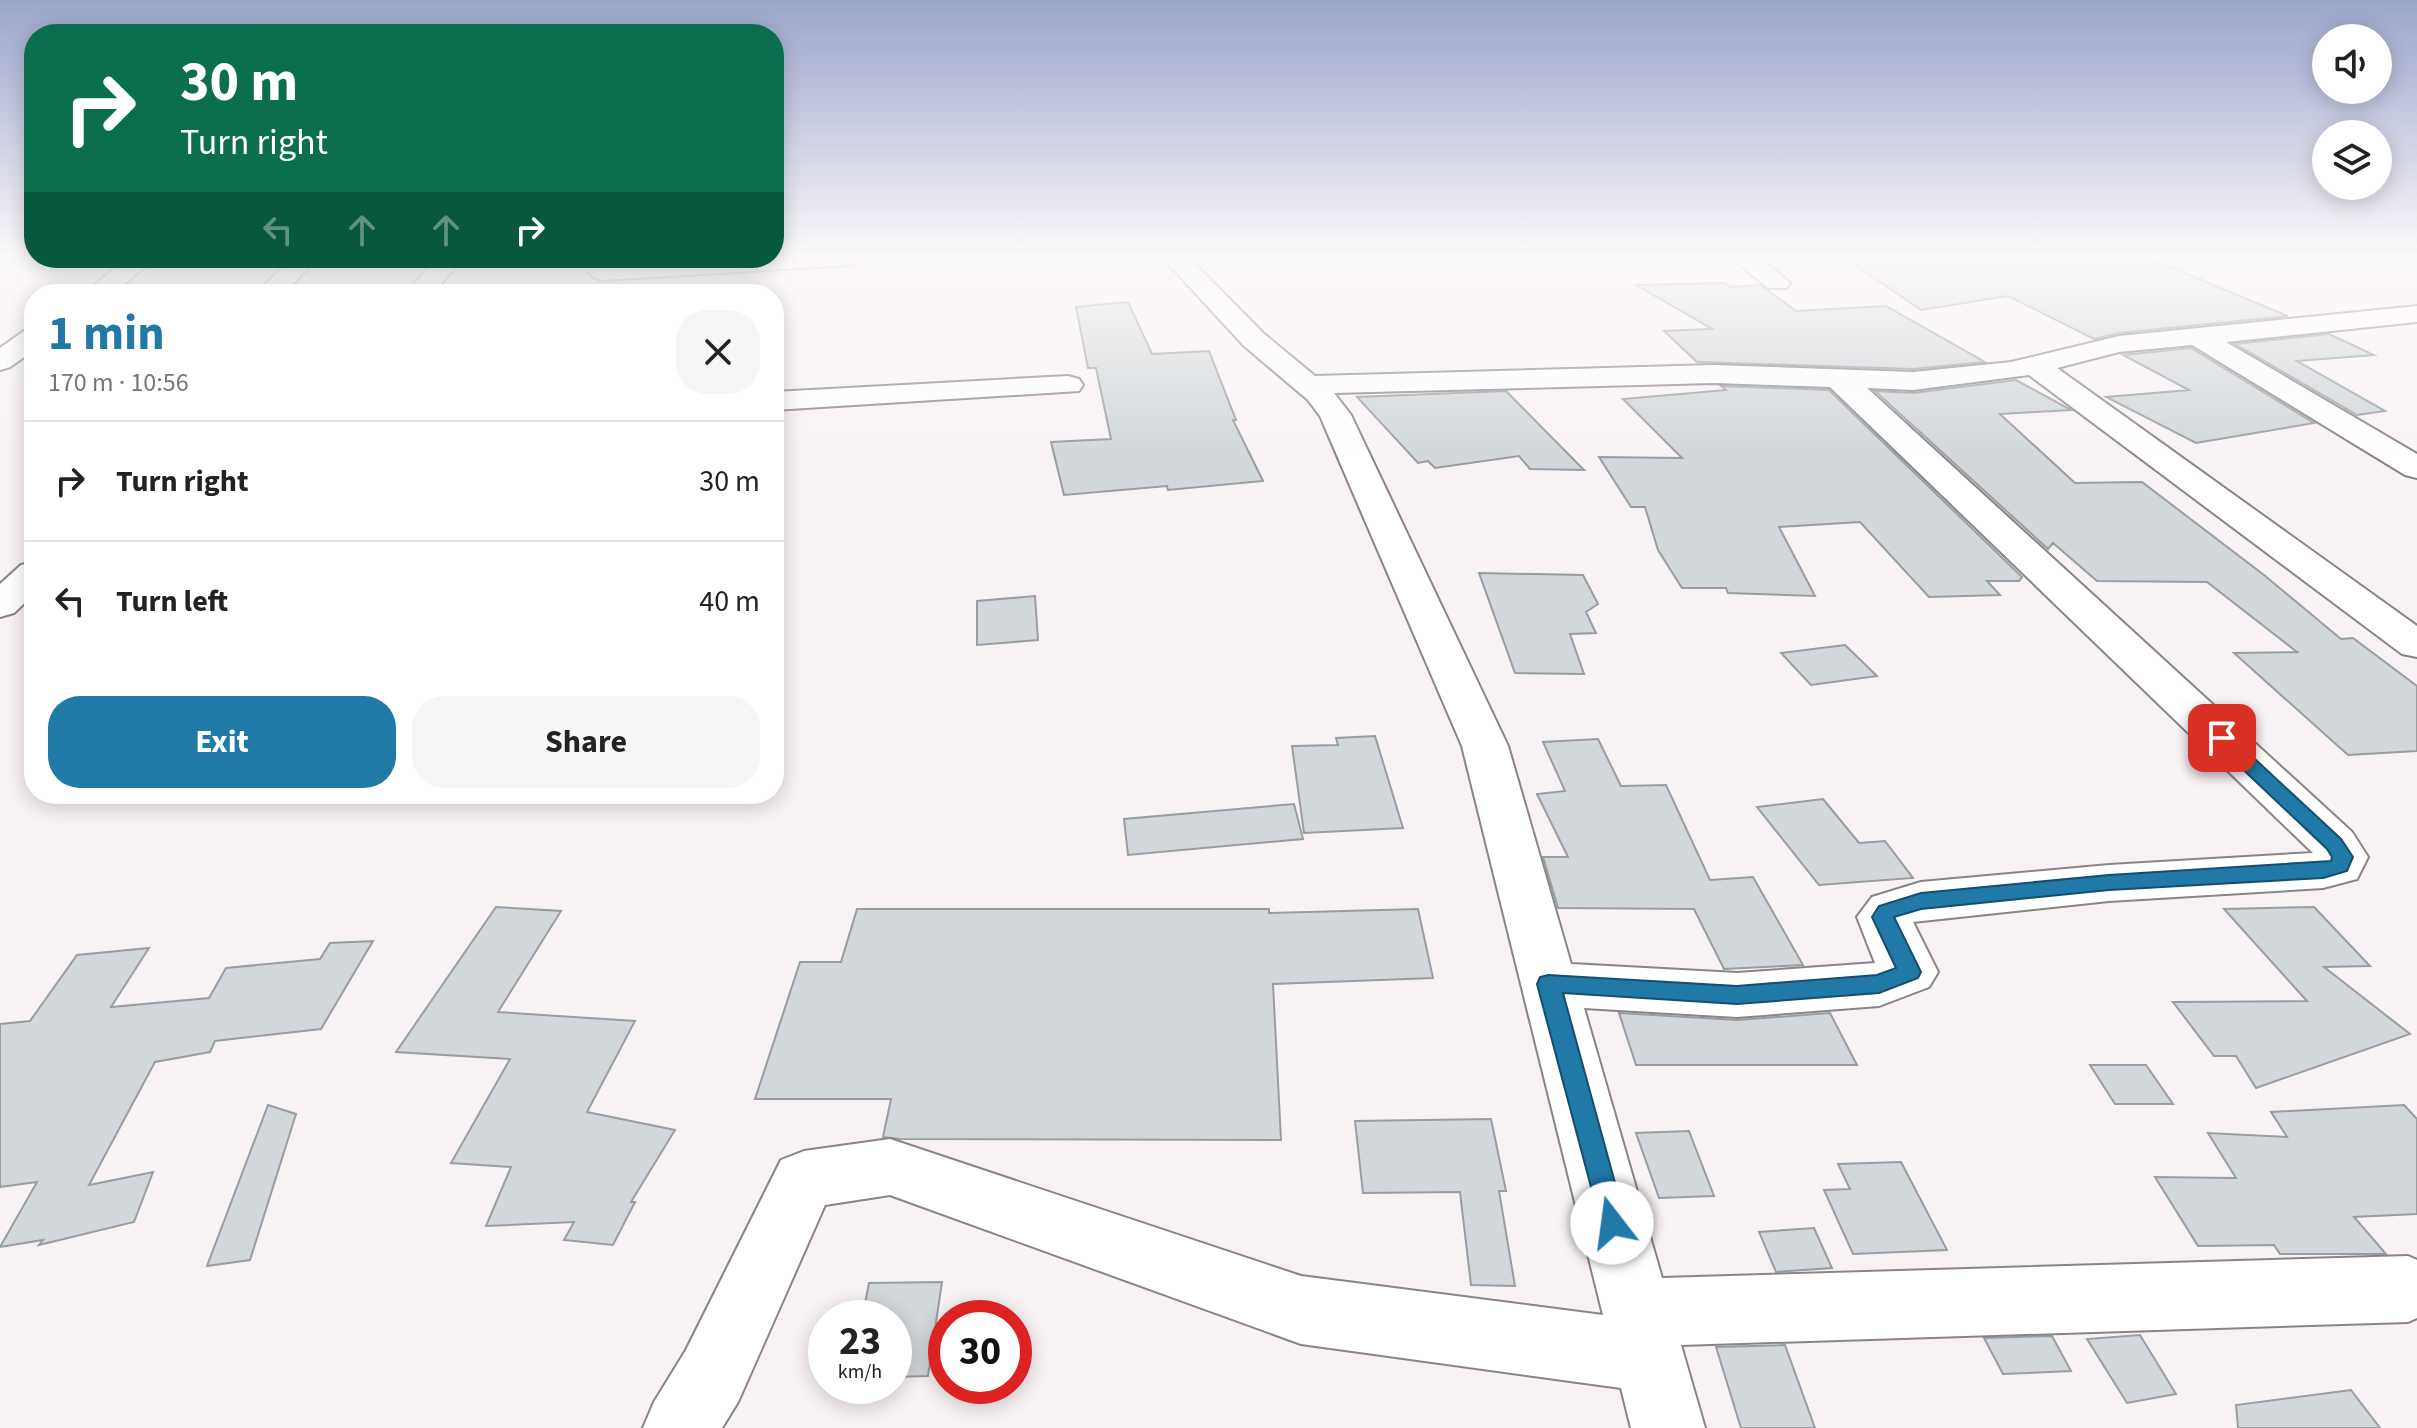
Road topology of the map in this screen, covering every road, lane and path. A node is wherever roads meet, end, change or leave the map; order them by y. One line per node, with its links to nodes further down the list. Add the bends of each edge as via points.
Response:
1 (1239, 325): 9 (street)
2 (2316, 325): 3 (street)
3 (2198, 337): 6 (street, via 2119,344); 11 (street)
4 (24, 344): 5 (street)
5 (0, 361)
6 (2035, 366): 7 (street, via 1913,381); 14 (street)
7 (1838, 378): 9 (street, via 1714,374); 15 (street, via 2334,844 2343,857 2339,866 1921,901 1883,917 1910,972 1879,984 1737,995)
8 (1068, 385): 10 (street)
9 (1308, 385): 15 (street, via 1335,415 1485,746)
10 (784, 400)
11 (2417, 468)
12 (24, 582): 13 (street)
13 (0, 605)
14 (2417, 645)
15 (1548, 984): 17 (street)
16 (2408, 1289): 17 (street)
17 (1642, 1334): 18 (street, via 1301,1310 890,1167 804,1180 712,1376); 19 (street)
18 (680, 1428)
19 (1668, 1428)

